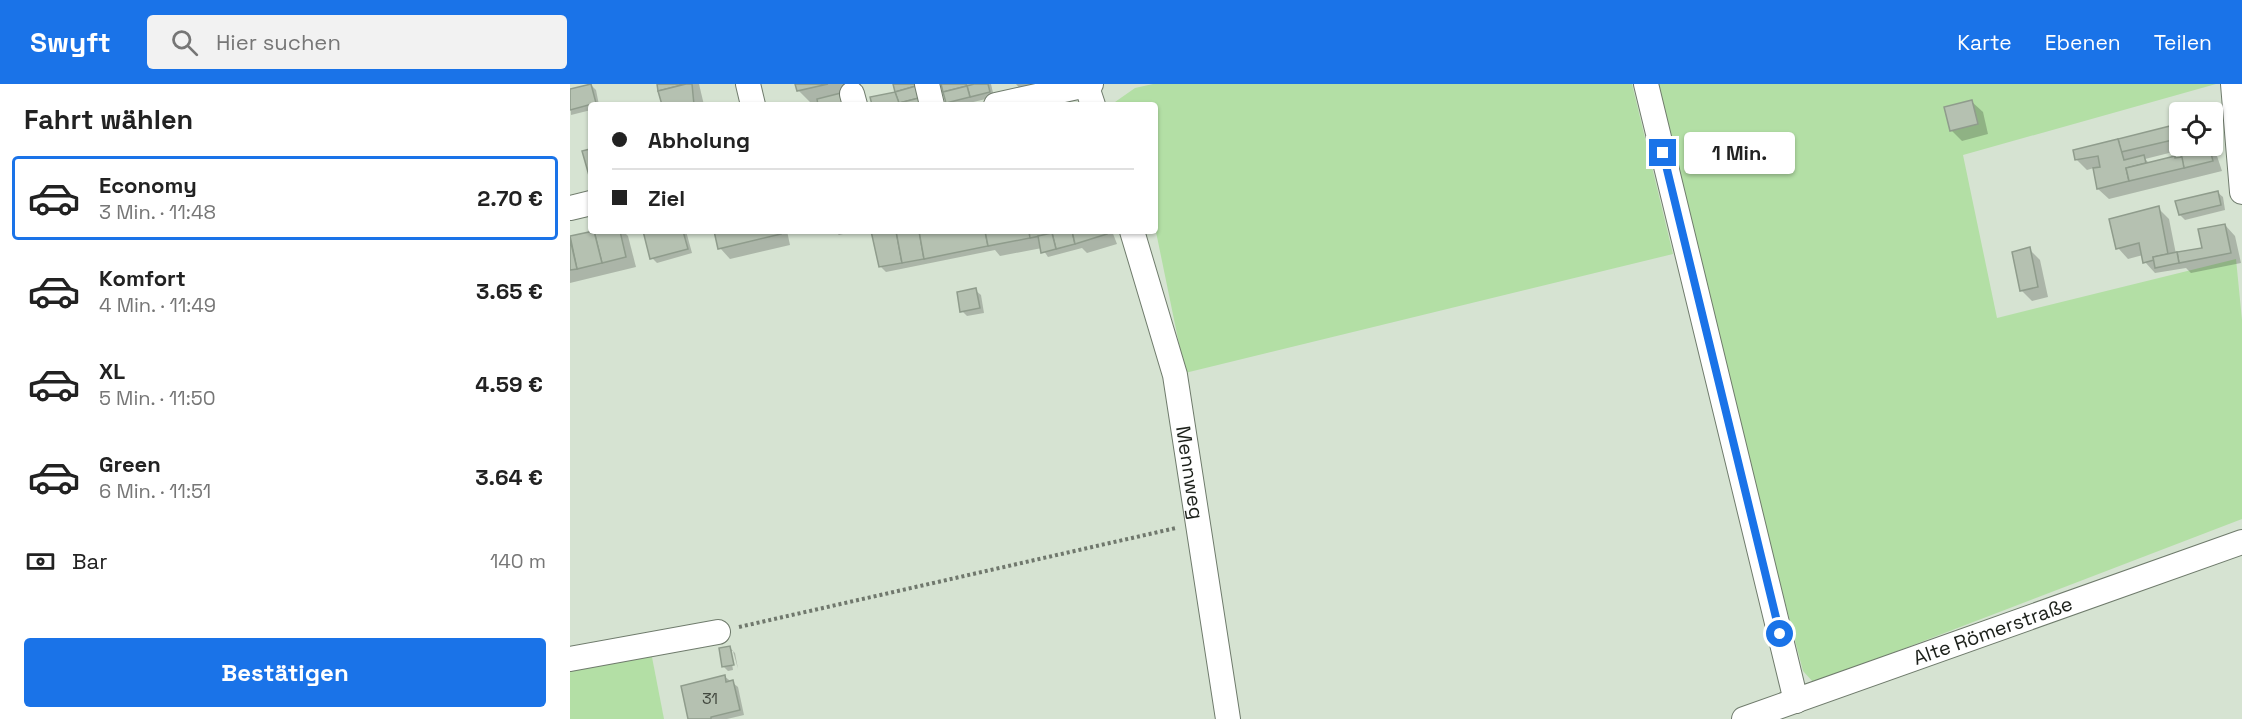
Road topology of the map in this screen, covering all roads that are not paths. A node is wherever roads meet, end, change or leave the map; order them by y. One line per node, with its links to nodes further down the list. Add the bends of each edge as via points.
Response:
1 (748, 84): 7 (street)
2 (927, 84): 8 (street)
3 (1088, 84): 6 (street); 9 (street)
4 (1646, 84): 17 (street)
5 (2233, 84): 10 (street)
6 (999, 97)
7 (752, 102)
8 (931, 102)
9 (1092, 102)
10 (2242, 192)
11 (588, 204): 12 (street)
12 (570, 208)
13 (1133, 234): 18 (street, Mennweg, via 1175,375)
14 (2242, 542): 17 (street, Alte Römerstraße)
15 (718, 632): 16 (street)
16 (570, 659)
17 (1796, 701): 19 (street, Alte Römerstraße)
18 (1228, 719)
19 (1744, 719)

